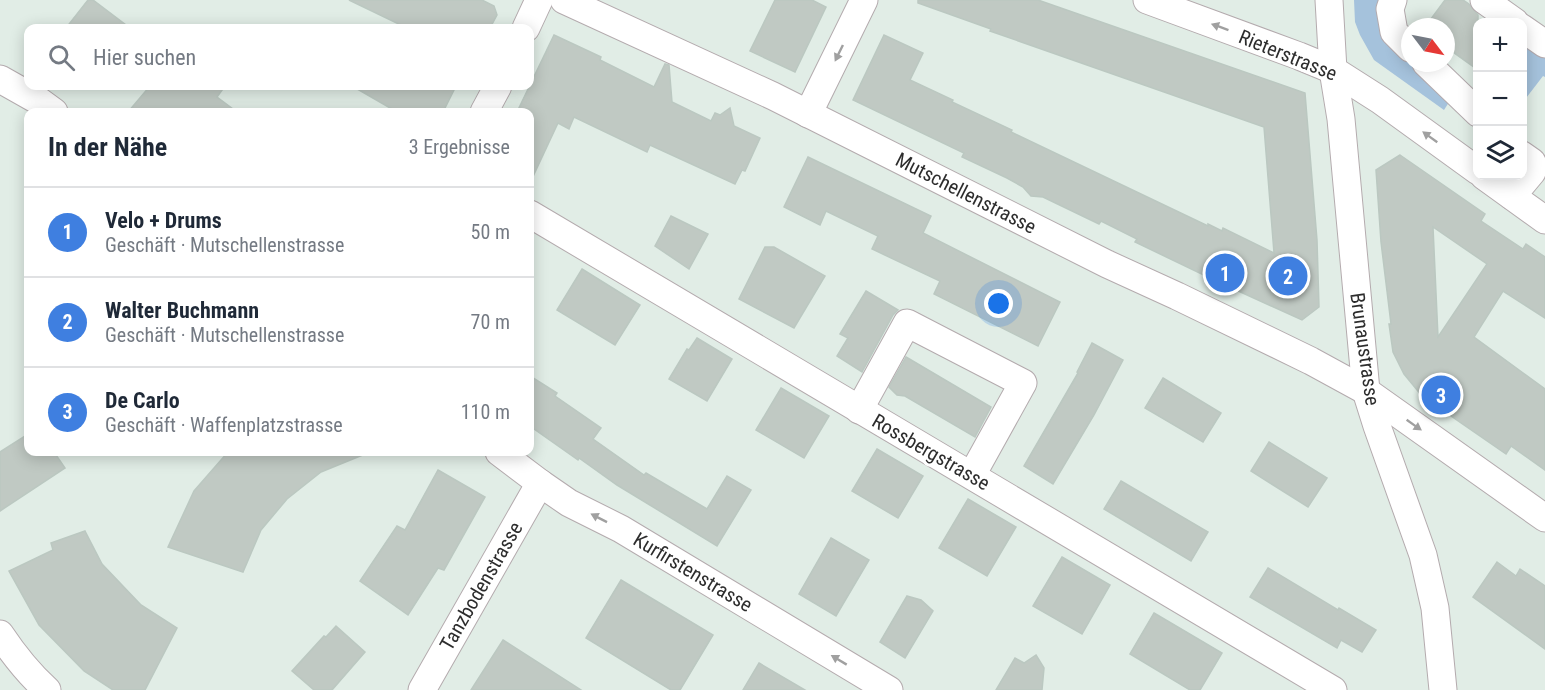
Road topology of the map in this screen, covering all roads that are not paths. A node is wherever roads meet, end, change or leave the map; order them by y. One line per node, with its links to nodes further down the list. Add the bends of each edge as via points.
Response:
1 (539, 0): 9 (street)
2 (564, 0): 20 (street, Mutschellenstrasse)
3 (864, 0): 20 (street, one-way to 20)
4 (1147, 0): 13 (street, Rieterstrasse, one-way to 4)
5 (1329, 0): 13 (street, Brunaustrasse)
6 (1393, 0): 11 (street, via 1390,9 1394,32)
7 (1484, 0): 8 (street)
8 (1509, 18)
9 (527, 24)
10 (1527, 31): 12 (street)
11 (1401, 39)
12 (1545, 44)
13 (1333, 70): 22 (street, Rieterstrasse, one-way to 13); 29 (street, Brunaustrasse)
14 (1435, 72): 19 (street)
15 (0, 79): 17 (street)
16 (496, 90): 18 (street)
17 (49, 108)
18 (486, 108)
19 (1473, 108)
20 (808, 114): 29 (street, Mutschellenstrasse)
21 (1527, 158): 23 (street, via 1532,162)
22 (1473, 167)
23 (1527, 178)
24 (1490, 180): 26 (street)
25 (1525, 180): 26 (street)
26 (1512, 196): 28 (street)
27 (534, 216): 30 (street, Rossbergstrasse)
28 (1545, 220)
29 (1366, 391): 34 (street, Mutschellenstrasse, one-way to 34); 40 (street, Brunaustrasse, via 1423,555 1435,608)
30 (859, 410): 32 (street, Rossbergstrasse); 32 (street, via 908,323 1023,383)
31 (503, 456): 33 (street, Kurfirstenstrasse)
32 (972, 476): 39 (street, Rossbergstrasse)
33 (540, 483): 37 (street, Tanzbodenstrasse); 38 (street, Kurfirstenstrasse, one-way to 33)
34 (1545, 518)
35 (0, 634): 36 (street, via 31,676)
36 (47, 690)
37 (423, 690)
38 (889, 690)
39 (1333, 690)
40 (1443, 690)

